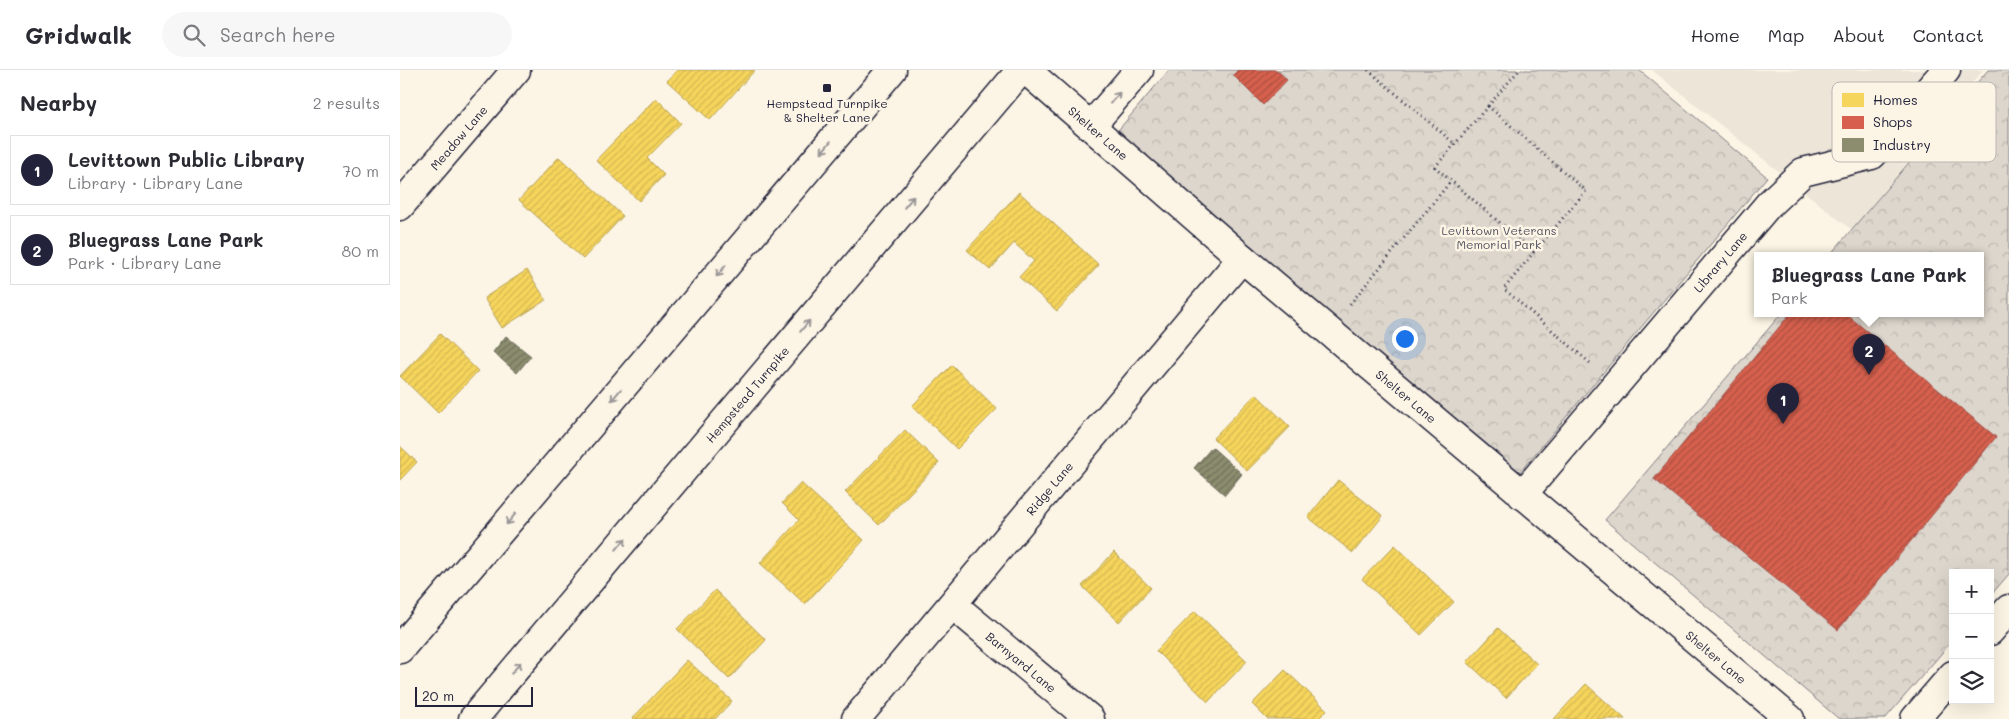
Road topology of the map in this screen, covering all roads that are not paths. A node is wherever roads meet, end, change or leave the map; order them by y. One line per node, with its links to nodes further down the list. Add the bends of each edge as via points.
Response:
1 (516, 70): 10 (street, Meadow Lane)
2 (892, 70): 16 (street, one-way to 16)
3 (1020, 70): 18 (street, Hempstead Turnpike, one-way to 3)
4 (1026, 70): 8 (street, Shelter Lane)
5 (1139, 70): 8 (street, one-way to 5)
6 (1946, 70): 7 (street, Library Lane)
7 (1936, 82)
8 (1091, 126): 11 (street, Shelter Lane)
9 (1844, 162): 12 (street, Library Lane, via 1803,172 1769,204)
10 (400, 206)
11 (1242, 258): 12 (street, Shelter Lane); 13 (street, Ridge Lane)
12 (1522, 495): 21 (street, Shelter Lane)
13 (953, 605): 19 (street, Ridge Lane); 20 (street, Barnyard Lane)
14 (2009, 609): 15 (street)
15 (1994, 626)
16 (400, 649)
17 (1949, 680): 22 (street)
18 (473, 719)
19 (856, 719)
20 (1090, 719)
21 (1790, 719)
22 (1915, 719)

